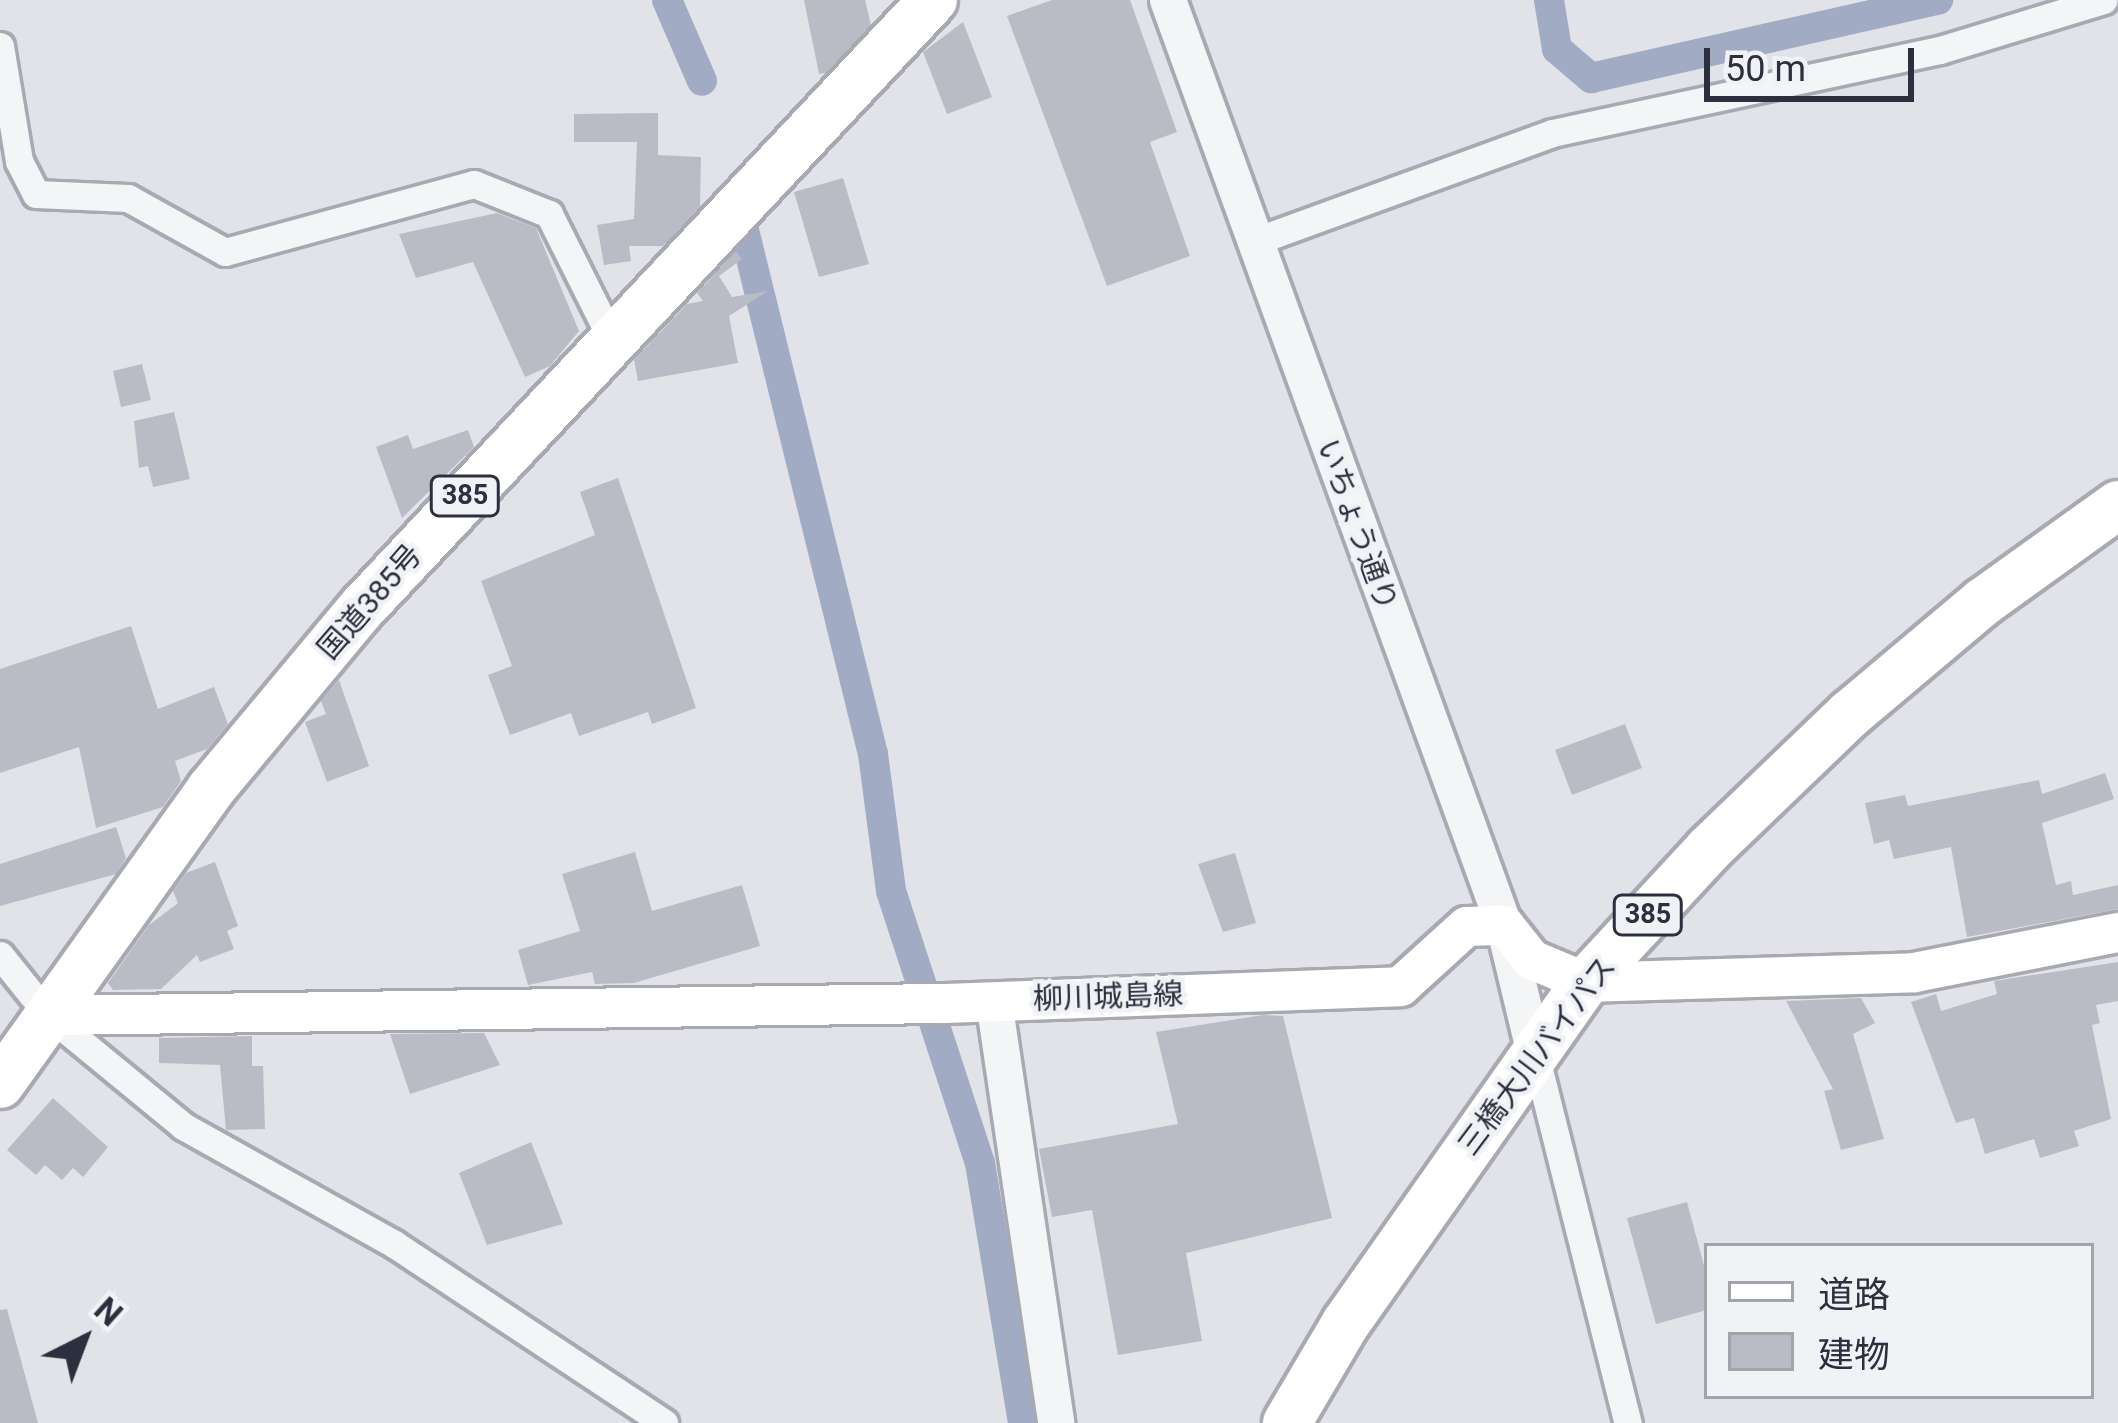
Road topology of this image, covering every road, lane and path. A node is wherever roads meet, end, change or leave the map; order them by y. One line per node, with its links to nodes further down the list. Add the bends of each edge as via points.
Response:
1 (933, 0): 6 (highway, 国道385号 / 385)
2 (1168, 0): 5 (street, いちょう通り)
3 (2104, 0): 5 (street, via 1940,50 1552,133)
4 (0, 46): 6 (street, via 19,161 37,194 128,198 225,252 474,184 549,214)
5 (1253, 242): 8 (street, いちょう通り)
6 (611, 338): 13 (highway, 国道385号 / 385, via 211,789)
7 (2118, 505): 11 (highway, 三橋大川バイパス / 385, via 1983,602 1850,714)
8 (1504, 926): 11 (main road, via 1532,959); 12 (main road, 柳川城島線, via 1451,934 1400,986); 14 (street, いちょう通り)
9 (2118, 932): 11 (main road, via 1914,972)
10 (0, 956): 13 (street)
11 (1586, 982): 14 (highway, 三橋大川バイパス / 385)
12 (994, 1001): 13 (main road, 柳川城島線); 17 (street)
13 (44, 1022): 15 (highway, 国道385号 / 385); 16 (street, via 183,1126 334,1207)
14 (1535, 1054): 18 (highway, 三橋大川バイパス / 385, via 1346,1322); 19 (street)
15 (6, 1076)
16 (664, 1423)
17 (1056, 1423)
18 (1287, 1423)
19 (1628, 1423)

